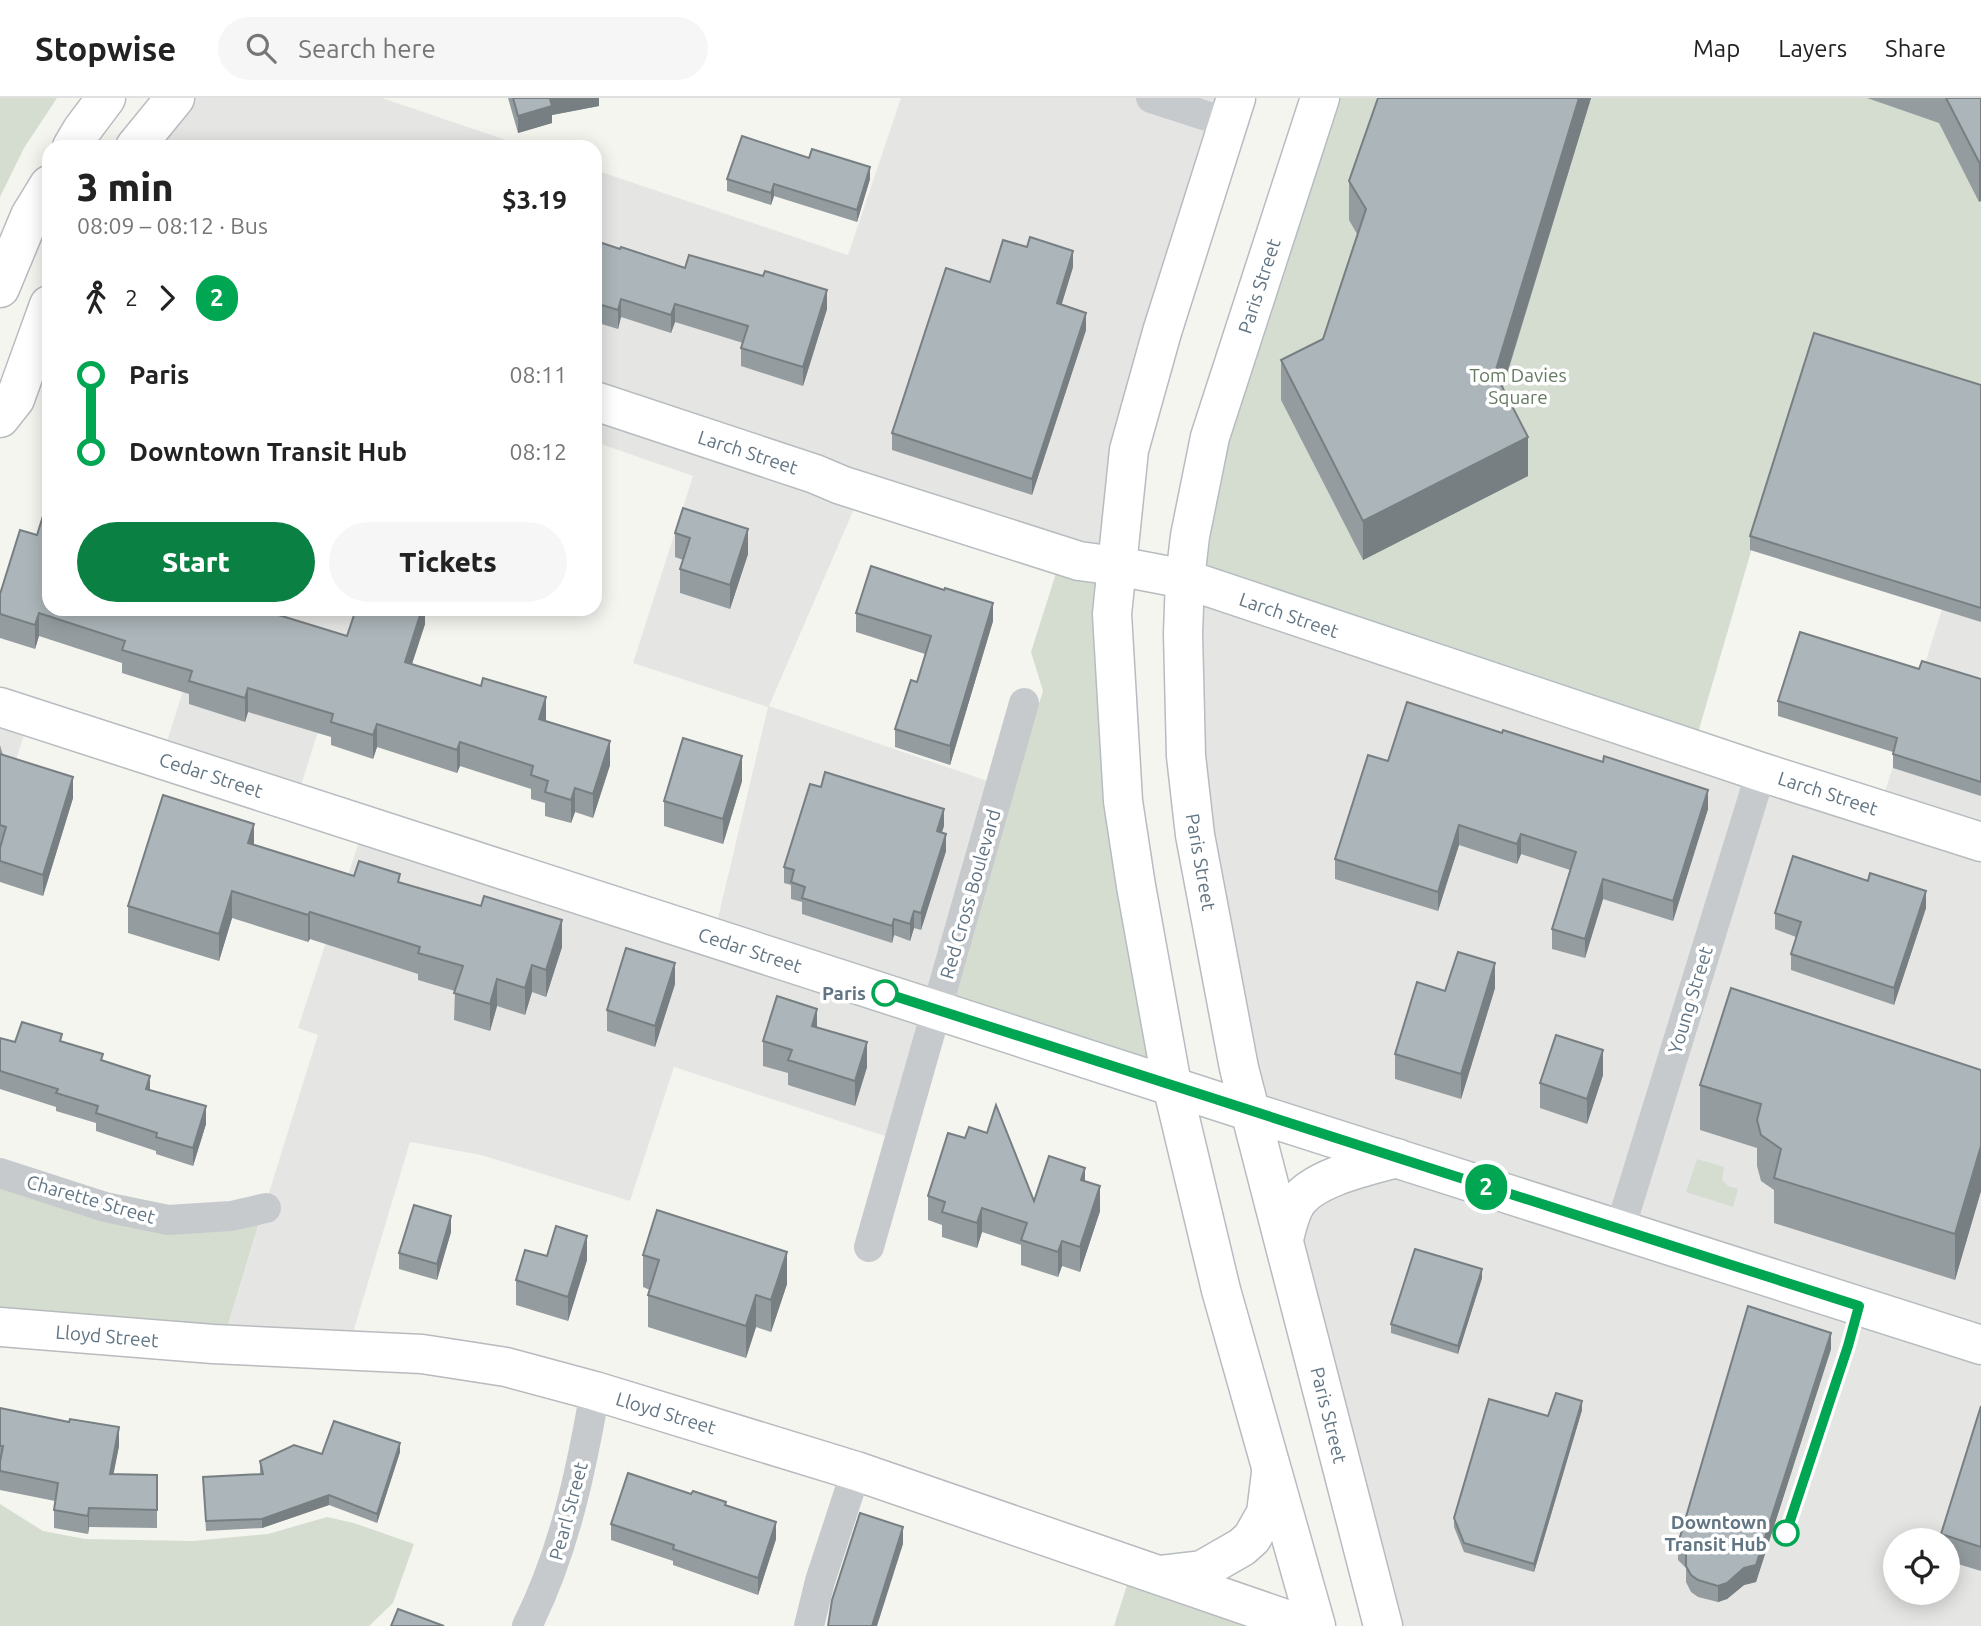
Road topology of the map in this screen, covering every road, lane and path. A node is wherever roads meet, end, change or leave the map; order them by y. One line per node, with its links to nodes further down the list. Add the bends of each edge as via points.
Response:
1 (106, 98): 6 (main road)
2 (175, 98): 7 (main road)
3 (1151, 98): 5 (street)
4 (1320, 98): 14 (main road, Paris Street, via 1210,437)
5 (1232, 111): 13 (main road, via 1129,450)
6 (76, 140)
7 (143, 140)
8 (42, 209): 9 (main road)
9 (0, 288)
10 (42, 324): 12 (main road, via 15,399)
11 (602, 403): 13 (main road, Larch Street, via 1079,562)
12 (0, 418)
13 (1117, 566): 14 (main road, Larch Street); 20 (main road, via 1112,614 1123,801)
14 (1185, 579): 17 (main road, Larch Street); 21 (main road, Paris Street, via 1186,756 1195,835)
15 (1024, 703): 19 (street, Red Cross Boulevard)
16 (0, 707): 19 (main road, Cedar Street)
17 (1761, 772): 18 (main road, Larch Street); 25 (street, Young Street)
18 (1981, 842)
19 (937, 1010): 20 (main road, Cedar Street); 27 (street, Red Cross Boulevard)
20 (1172, 1086): 21 (main road, Cedar Street); 31 (main road, via 1221,1290)
21 (1251, 1112): 22 (main road, Cedar Street); 26 (main road, Paris Street)
22 (1397, 1158): 25 (main road, Cedar Street); 26 (main road, via 1354,1169 1315,1187 1297,1202)
23 (0, 1173): 24 (street, Charette Street, via 105,1207 168,1220 231,1216)
24 (266, 1208)
25 (1620, 1229): 29 (main road, Cedar Street)
26 (1283, 1239): 38 (main road, Paris Street)
27 (869, 1247)
28 (0, 1327): 30 (main road, Lloyd Street, via 212,1345 422,1354 506,1367)
29 (1981, 1345)
30 (595, 1391): 32 (main road, Lloyd Street); 34 (street, Pearl Street, via 555,1562)
31 (1272, 1467): 33 (main road, via 1266,1513 1252,1538 1202,1570); 37 (main road)
32 (856, 1471): 33 (main road, Lloyd Street); 35 (street)
33 (1159, 1575): 36 (main road, Lloyd Street)
34 (527, 1626)
35 (809, 1626)
36 (1306, 1626)
37 (1317, 1626)
38 (1383, 1626)

